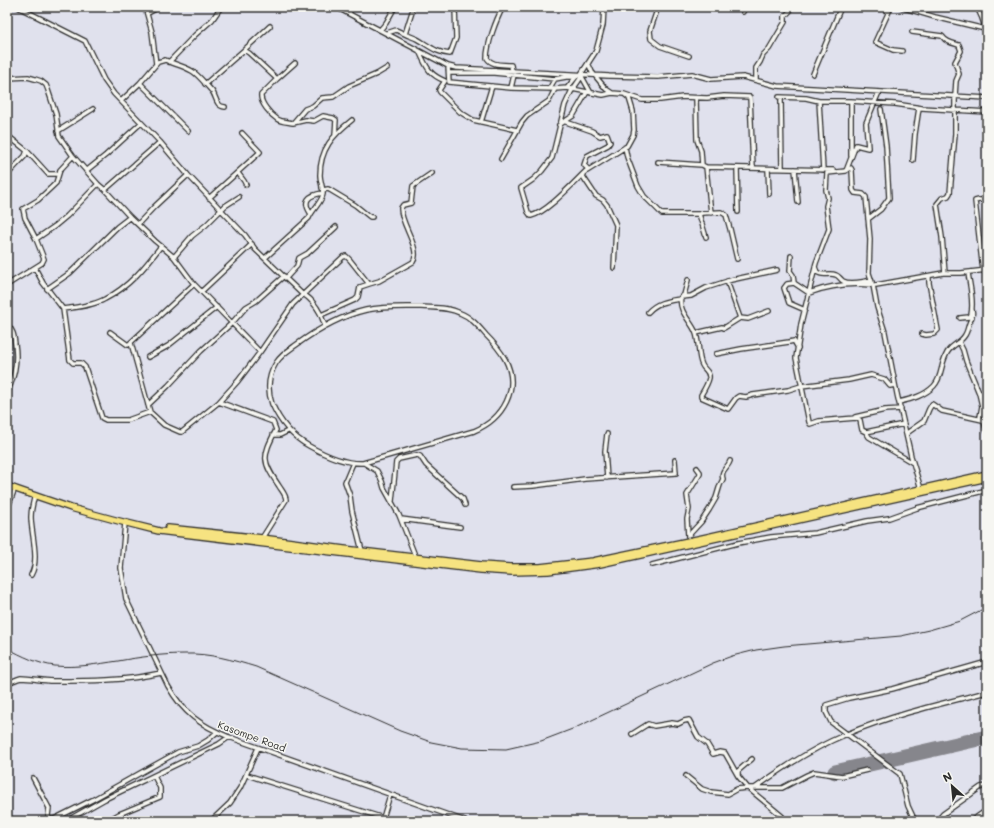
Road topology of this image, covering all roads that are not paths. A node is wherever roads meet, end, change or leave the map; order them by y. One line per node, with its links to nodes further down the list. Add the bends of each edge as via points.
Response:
1 (18, 7): 68 (street, via 85,41 104,80)
2 (146, 7): 22 (street)
3 (158, 7): 22 (street)
4 (215, 7): 19 (street)
5 (336, 7): 23 (street)
6 (352, 7): 23 (street)
7 (395, 7): 27 (street)
8 (455, 7): 30 (street, via 456,38 450,54 430,48)
9 (503, 7): 43 (street, via 487,58 494,64 510,65)
10 (604, 7): 38 (street, via 598,44)
11 (658, 7): 35 (street, via 650,32 652,39 660,46)
12 (744, 7): 21 (street)
13 (791, 7): 51 (street, via 773,42 762,54 756,68)
14 (841, 7): 44 (street)
15 (884, 7): 24 (street)
16 (891, 7): 24 (street)
17 (901, 7): 26 (street)
18 (977, 7): 26 (street)
19 (220, 9): 36 (street)
20 (412, 12): 30 (street)
21 (743, 12)
22 (148, 13): 39 (street)
23 (349, 13): 27 (street)
24 (888, 14): 34 (street, via 875,42)
25 (270, 26): 32 (street)
26 (985, 29): 31 (street)
27 (380, 30): 29 (street)
28 (912, 32): 65 (street, via 942,36 948,42 959,44 961,52 955,62 959,74)
29 (387, 33): 30 (street, via 396,30); 33 (street)
30 (405, 34)
31 (987, 34)
32 (244, 50): 49 (street); 53 (street)
33 (419, 51): 40 (street); 79 (street, via 427,68 437,78 445,81 439,90 441,94 463,114)
34 (902, 51)
35 (689, 56)
36 (169, 62): 39 (street, via 163,59); 53 (street, via 192,71)
37 (295, 63): 49 (street)
38 (588, 63): 45 (street); 46 (street)
39 (156, 64): 52 (street)
40 (448, 66): 42 (street); 43 (street)
41 (387, 68): 82 (street, via 333,96 322,98 305,109)
42 (449, 72): 43 (street); 55 (street, via 449,82)
43 (513, 74): 45 (street); 50 (street); 56 (street)
44 (813, 74)
45 (581, 75): 46 (street); 47 (street); 60 (street); 61 (street)
46 (595, 76): 51 (street, via 658,77 692,74 711,79 743,77); 63 (street)
47 (576, 77): 50 (street); 57 (street)
48 (8, 78): 54 (street); 85 (street, via 28,77 41,81 46,86 54,108)
49 (277, 79): 82 (street, via 260,95 260,100 279,120)
50 (555, 79): 58 (street)
51 (756, 80): 62 (street, via 777,86)
52 (140, 83): 68 (street); 86 (street)
53 (205, 84): 72 (street, via 218,104)
54 (7, 85)
55 (492, 86): 56 (street); 79 (street)
56 (511, 88): 58 (street)
57 (567, 88): 59 (street); 60 (street)
58 (549, 89): 59 (street)
59 (555, 89): 84 (street, via 549,101 527,116)
60 (573, 89): 61 (street); 83 (street)
61 (589, 92): 63 (street, via 603,95); 80 (street, via 574,115)
62 (879, 92): 65 (street); 71 (street)
63 (612, 93): 64 (street)
64 (624, 94): 66 (street, via 642,100); 91 (street, via 630,100 634,120 633,135)
65 (955, 96): 67 (street); 76 (street)
66 (696, 98): 98 (street, via 697,140); 101 (street, via 750,97)
67 (987, 98)
68 (121, 101): 81 (street)
69 (819, 101): 70 (street); 103 (street, via 806,98 780,99); 105 (street)
70 (851, 101): 71 (street); 94 (street)
71 (875, 103): 73 (street); 94 (street, via 866,123 868,148 856,145)
72 (225, 107)
73 (919, 108): 76 (street); 96 (street)
74 (93, 109): 85 (street)
75 (881, 109): 130 (street, via 889,198 881,209)
76 (955, 110): 77 (street); 146 (street, via 950,193 937,204)
77 (987, 112)
78 (352, 120): 89 (street)
79 (481, 122): 84 (street)
80 (566, 122): 83 (street); 113 (street, via 600,136 607,134 610,142 587,156 584,165 588,169)
81 (140, 123): 90 (street); 107 (street)
82 (294, 123): 89 (street, via 314,121 320,116 328,116 336,120)
83 (560, 125): 113 (street, via 550,161 534,179 521,188 530,215 547,207)
84 (516, 130): 95 (street)
85 (58, 131): 93 (street)
86 (188, 131)
87 (242, 133): 108 (street, via 260,152)
88 (7, 135): 92 (street)
89 (335, 135): 117 (street, via 327,145 321,166)
90 (160, 142): 112 (street); 116 (street)
91 (625, 147): 113 (street); 127 (street, via 638,186 659,212)
92 (27, 151): 110 (street, via 48,174); 111 (street)
93 (73, 156): 107 (street); 110 (street)
94 (851, 158): 106 (street)
95 (501, 159)
96 (913, 160)
97 (658, 162): 98 (street)
98 (702, 166): 99 (street)
99 (706, 167): 100 (street); 124 (street)
100 (737, 168): 101 (street); 125 (street)
101 (753, 168): 102 (street)
102 (768, 169): 103 (street); 118 (street)
103 (782, 169): 104 (street)
104 (795, 170): 105 (street); 122 (street)
105 (823, 170): 106 (street)
106 (846, 170): 130 (street, via 852,170 855,193 866,197); 141 (street, via 827,173 826,206 829,229)
107 (86, 171): 114 (street)
108 (238, 173): 115 (street); 121 (street)
109 (432, 173): 154 (street, via 413,186 411,203 401,208 402,218 411,238 414,261 388,277)
110 (58, 174): 134 (street, via 56,183 38,200 23,209)
111 (7, 175)
112 (188, 175): 121 (street); 131 (street)
113 (582, 175): 143 (street, via 596,196 607,205 616,225)
114 (98, 184): 116 (street); 134 (street, via 67,216)
115 (246, 185)
116 (105, 190): 128 (street)
117 (322, 190): 126 (street, via 320,201); 126 (street, via 306,203); 129 (street, via 328,188)
118 (769, 194)
119 (238, 197): 123 (street)
120 (987, 197): 145 (street, via 975,201)
121 (209, 198): 123 (street)
122 (798, 202)
123 (220, 210): 135 (street); 138 (street)
124 (711, 212): 127 (street); 140 (street, via 726,215)
125 (738, 212)
126 (311, 214): 139 (street, via 308,220)
127 (699, 214): 133 (street)
128 (130, 217): 131 (street); 157 (street, via 70,273)
129 (372, 217)
130 (868, 219): 156 (street, via 871,251 869,273)
131 (138, 224): 136 (street)
132 (336, 227): 149 (street, via 299,258 297,268)
133 (706, 237)
134 (36, 239): 142 (street, via 44,261)
135 (252, 244): 139 (street); 158 (street)
136 (161, 246): 138 (street); 163 (street, via 136,277 105,300)
137 (791, 256): 152 (street, via 790,271 794,275)
138 (174, 257): 153 (street)
139 (265, 258): 149 (street)
140 (737, 259)
141 (815, 267): 156 (street, via 822,275 835,274 844,282 870,282); 159 (street)
142 (35, 268): 155 (street); 157 (street)
143 (614, 268)
144 (777, 270): 151 (street)
145 (985, 271): 147 (street)
146 (944, 273): 147 (street); 148 (street)
147 (968, 273): 165 (street)
148 (929, 276): 156 (street); 176 (street, via 938,330 934,334)
149 (285, 277): 160 (street); 172 (street, via 248,306)
150 (688, 280): 161 (street)
151 (727, 281): 161 (street); 169 (street)
152 (794, 283): 159 (street); 164 (street, via 787,284 784,288 789,303)
153 (194, 284): 158 (street); 178 (street)
154 (369, 284): 160 (street, via 345,256); 168 (street, via 360,287 355,300)
155 (7, 285)
156 (872, 285): 159 (street, via 847,285); 183 (street, via 891,358)
157 (47, 289): 163 (street)
158 (202, 291): 162 (street)
159 (809, 293): 164 (street)
160 (302, 294): 168 (street, via 312,301); 180 (street)
161 (681, 298): 167 (street, via 661,302); 175 (street, via 684,314)
162 (217, 307): 172 (street); 182 (street, via 168,346)
163 (63, 309): 192 (street, via 70,360 85,367 102,418 128,420)
164 (804, 310): 179 (street)
165 (972, 310): 170 (street, via 969,317); 177 (street, via 972,319 965,336)
166 (769, 311): 169 (street, via 748,319)
167 (648, 312)
168 (321, 315): 173 (street)
169 (740, 318): 175 (street, via 724,328)
170 (960, 318)
171 (7, 324): 186 (street, via 13,332 17,362)
172 (232, 324): 180 (street); 190 (street, via 201,351)
173 (325, 326): 197 (street, via 284,354 271,373 268,386 270,399); 206 (street, via 351,315 381,308 421,307 453,311 467,317 482,330 498,349 508,367 510,392 502,409 488,423 474,431)
174 (110, 332): 178 (street, via 127,345)
175 (696, 333): 184 (street, via 702,365 709,375 701,397 710,402 728,410 739,396 746,397)
176 (922, 334)
177 (959, 342): 185 (street); 189 (street, via 949,350 944,359 937,383 918,398)
178 (131, 343): 190 (street)
179 (798, 348): 181 (street, via 794,341); 184 (street, via 796,358)
180 (260, 352): 188 (street)
181 (716, 354)
182 (148, 357)
183 (895, 385): 184 (street, via 890,386 882,378 871,375); 189 (street)
184 (801, 386): 193 (street, via 810,424)
185 (979, 392): 187 (street); 194 (street)
186 (7, 394)
187 (987, 399)
188 (219, 402): 192 (street, via 180,432 164,426); 201 (street, via 272,422 276,430)
189 (899, 402): 191 (street)
190 (148, 405): 192 (street)
191 (900, 409): 193 (street); 196 (street)
192 (150, 412)
193 (852, 418): 198 (street, via 859,419 862,430)
194 (981, 419): 195 (street); 199 (street); 202 (street, via 942,411 932,404 924,421 907,433)
195 (987, 421)
196 (904, 424): 198 (street); 202 (street)
197 (288, 431): 201 (street); 205 (street, via 301,442 336,459)
198 (866, 432): 207 (street, via 869,437)
199 (987, 432)
200 (607, 434): 210 (street, via 605,451)
201 (273, 435): 225 (street, via 266,450 265,460 286,500)
202 (907, 439): 207 (street)
203 (675, 460): 210 (street, via 676,473)
204 (730, 461): 226 (street, via 724,470 716,498)
205 (352, 463): 206 (street); 227 (street, via 345,482)
206 (363, 463): 218 (street, via 377,471)
207 (913, 463): 215 (street)
208 (697, 468): 226 (street, via 700,474 687,495)
209 (987, 474): 215 (highway)
210 (608, 478): 213 (street)
211 (987, 478): 223 (highway, via 607,563 548,571 481,570 219,539)
212 (7, 486): 214 (highway)
213 (513, 487)
214 (15, 488): 217 (highway); 220 (street)
215 (921, 488): 226 (highway)
216 (987, 490): 229 (street, via 889,518 815,533 738,543)
217 (35, 495): 222 (highway); 230 (street, via 31,516 35,549 34,569)
218 (392, 501): 219 (street, via 396,462 417,455 463,499); 221 (street)
219 (465, 504)
220 (7, 510)
221 (401, 519): 224 (street); 228 (street)
222 (125, 523): 223 (highway); 232 (street, Kasompe Road, via 121,568 126,599)
223 (144, 527): 225 (highway)
224 (460, 527)
225 (262, 538): 227 (highway)
226 (688, 538): 228 (highway, via 593,561 540,567 481,565)
227 (362, 551): 228 (highway)
228 (416, 558)
229 (652, 565)
230 (31, 575)
231 (987, 662): 237 (street, via 826,705 831,722)
232 (161, 673): 233 (street, via 125,679 87,681 19,678); 235 (street, Kasompe Road, via 182,707 200,723)
233 (7, 683)
234 (987, 692): 237 (street, via 908,712)
235 (217, 732): 238 (street, Kasompe Road); 254 (street, via 198,746 178,752)
236 (632, 734): 245 (street, via 648,724 678,724 689,720 698,737 707,744 713,754 725,753)
237 (847, 734): 249 (street, via 803,756); 260 (street, via 900,774 908,806)
238 (229, 738): 239 (street, Kasompe Road); 243 (street)
239 (258, 748): 242 (street); 250 (street, Kasompe Road)
240 (752, 759): 245 (street, via 738,771)
241 (867, 770): 249 (street, via 842,776 814,772 782,788)
242 (247, 775): 253 (street); 257 (street, via 230,803)
243 (154, 776): 255 (street); 256 (street, via 160,788 160,798)
244 (686, 776): 248 (street, via 702,789 711,792 728,794 737,789)
245 (738, 776): 248 (street)
246 (33, 778): 254 (street, via 49,808)
247 (987, 786): 261 (street, via 943,814)
248 (748, 788): 249 (street); 252 (street)
249 (755, 788)
250 (390, 795): 253 (street); 259 (street, Kasompe Road)
251 (987, 810): 262 (street)
252 (782, 816)
253 (383, 818): 258 (street)
254 (50, 821)
255 (66, 821)
256 (107, 821)
257 (211, 821)
258 (393, 821)
259 (465, 821)
260 (915, 821)
261 (937, 821)
262 (971, 821)

